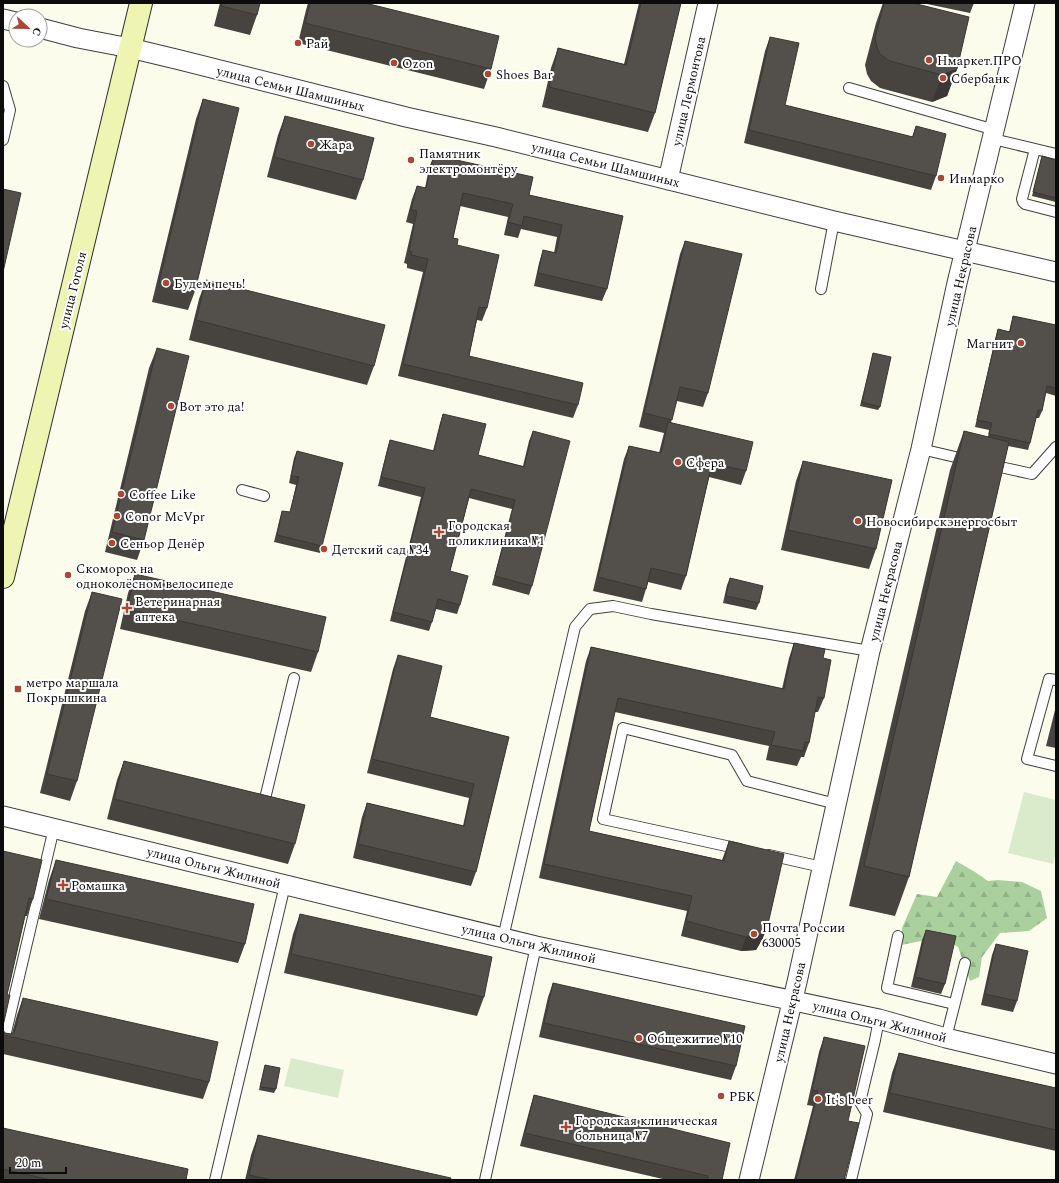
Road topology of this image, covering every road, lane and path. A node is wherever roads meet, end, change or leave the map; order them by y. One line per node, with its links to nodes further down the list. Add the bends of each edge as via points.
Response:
1 (141, 3): 5 (main road, улица Гоголя)
2 (708, 3): 12 (street, улица Лермонтова)
3 (1025, 3): 8 (street, улица Некрасова)
4 (48, 30): 5 (street, улица Семьи Шамшиных)
5 (130, 48): 12 (street, улица Семьи Шамшиных); 22 (main road, улица Гоголя)
6 (3, 86): 9 (lane, via 10,110)
7 (849, 88): 8 (lane)
8 (994, 134): 10 (lane); 15 (street, улица Некрасова)
9 (3, 140)
10 (1035, 149): 11 (lane); 13 (lane, via 1022,202)
11 (1056, 154)
12 (668, 180): 14 (street, улица Семьи Шамшиных)
13 (1056, 212)
14 (834, 221): 15 (street, улица Семьи Шамшиных); 17 (lane)
15 (966, 251): 16 (street, улица Семьи Шамшиных); 19 (street, улица Некрасова)
16 (1056, 272)
17 (821, 289)
18 (1056, 447): 19 (lane, via 1032,474)
19 (921, 449): 23 (street, улица Некрасова)
20 (242, 490): 21 (lane)
21 (264, 496)
22 (3, 576)
23 (870, 651): 28 (street, улица Некрасова); 36 (lane, via 613,606 590,609 575,627)
24 (294, 678): 27 (lane)
25 (1056, 680): 26 (lane, via 1049,679 1027,759)
26 (1056, 766)
27 (264, 803)
28 (836, 804): 31 (lane, via 747,781 732,755 623,728 604,819); 33 (street, улица Некрасова)
29 (3, 816): 30 (street, улица Ольги Жилиной)
30 (54, 828): 34 (street, улица Ольги Жилиной); 43 (lane)
31 (747, 851)
32 (762, 854): 33 (lane)
33 (822, 867): 39 (street, улица Некрасова)
34 (285, 885): 36 (street, улица Ольги Жилиной); 45 (lane, via 234,1087)
35 (898, 936): 40 (lane, via 887,988)
36 (503, 938): 37 (street, улица Ольги Жилиной)
37 (536, 946): 39 (street, улица Ольги Жилиной); 46 (lane)
38 (965, 962): 40 (lane)
39 (792, 1000): 41 (street, улица Ольги Жилиной); 47 (street, улица Некрасова)
40 (954, 1004): 42 (lane)
41 (879, 1018): 42 (street, улица Ольги Жилиной); 48 (lane, via 860,1102 867,1114)
42 (946, 1038): 44 (street, улица Ольги Жилиной)
43 (3, 1045)
44 (1056, 1064)
45 (215, 1180)
46 (485, 1180)
47 (750, 1180)
48 (851, 1180)

